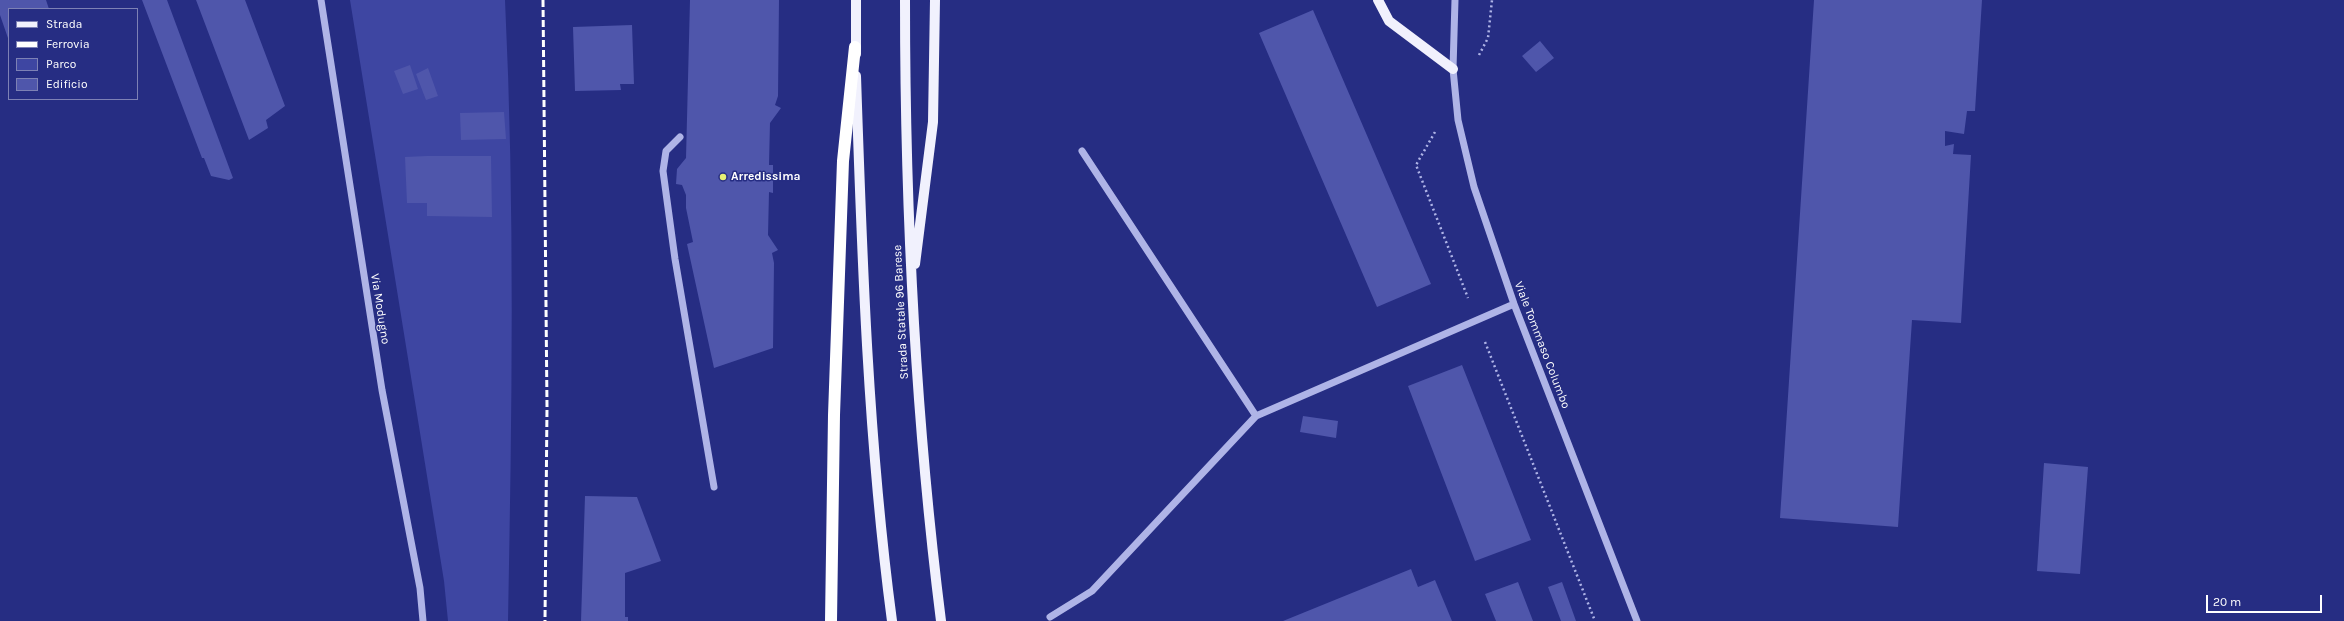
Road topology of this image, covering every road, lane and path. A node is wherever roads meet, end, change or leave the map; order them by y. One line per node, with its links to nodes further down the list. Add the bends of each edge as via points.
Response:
1 (321, 0): 20 (street, Via Modugno, via 382,390 420,588)
2 (856, 0): 9 (main road)
3 (905, 0): 14 (main road, Strada Statale 96 Barese)
4 (935, 0): 14 (main road, via 933,122)
5 (1378, 0): 10 (main road, via 1390,21)
6 (1455, 0): 10 (street, Viale Tommaso Columbo)
7 (1492, 0): 8 (path)
8 (1488, 38)
9 (855, 47): 21 (highway, via 843,161 834,415); 22 (main road, via 870,396)
10 (1454, 69): 15 (street, Viale Tommaso Columbo, via 1458,120 1474,187)
11 (680, 137): 18 (street, via 666,151 663,171 675,259)
12 (1082, 151): 17 (street)
13 (1416, 165): 16 (path)
14 (911, 297): 23 (main road, Strada Statale 96 Barese, via 927,514)
15 (1514, 304): 16 (street); 25 (street, Viale Tommaso Columbo)
16 (1477, 320): 17 (street); 24 (path)
17 (1256, 416): 19 (street, via 1092,590)
18 (714, 487)
19 (1050, 617)
20 (423, 621)
21 (831, 621)
22 (892, 621)
23 (941, 621)
24 (1594, 621)
25 (1637, 621)

